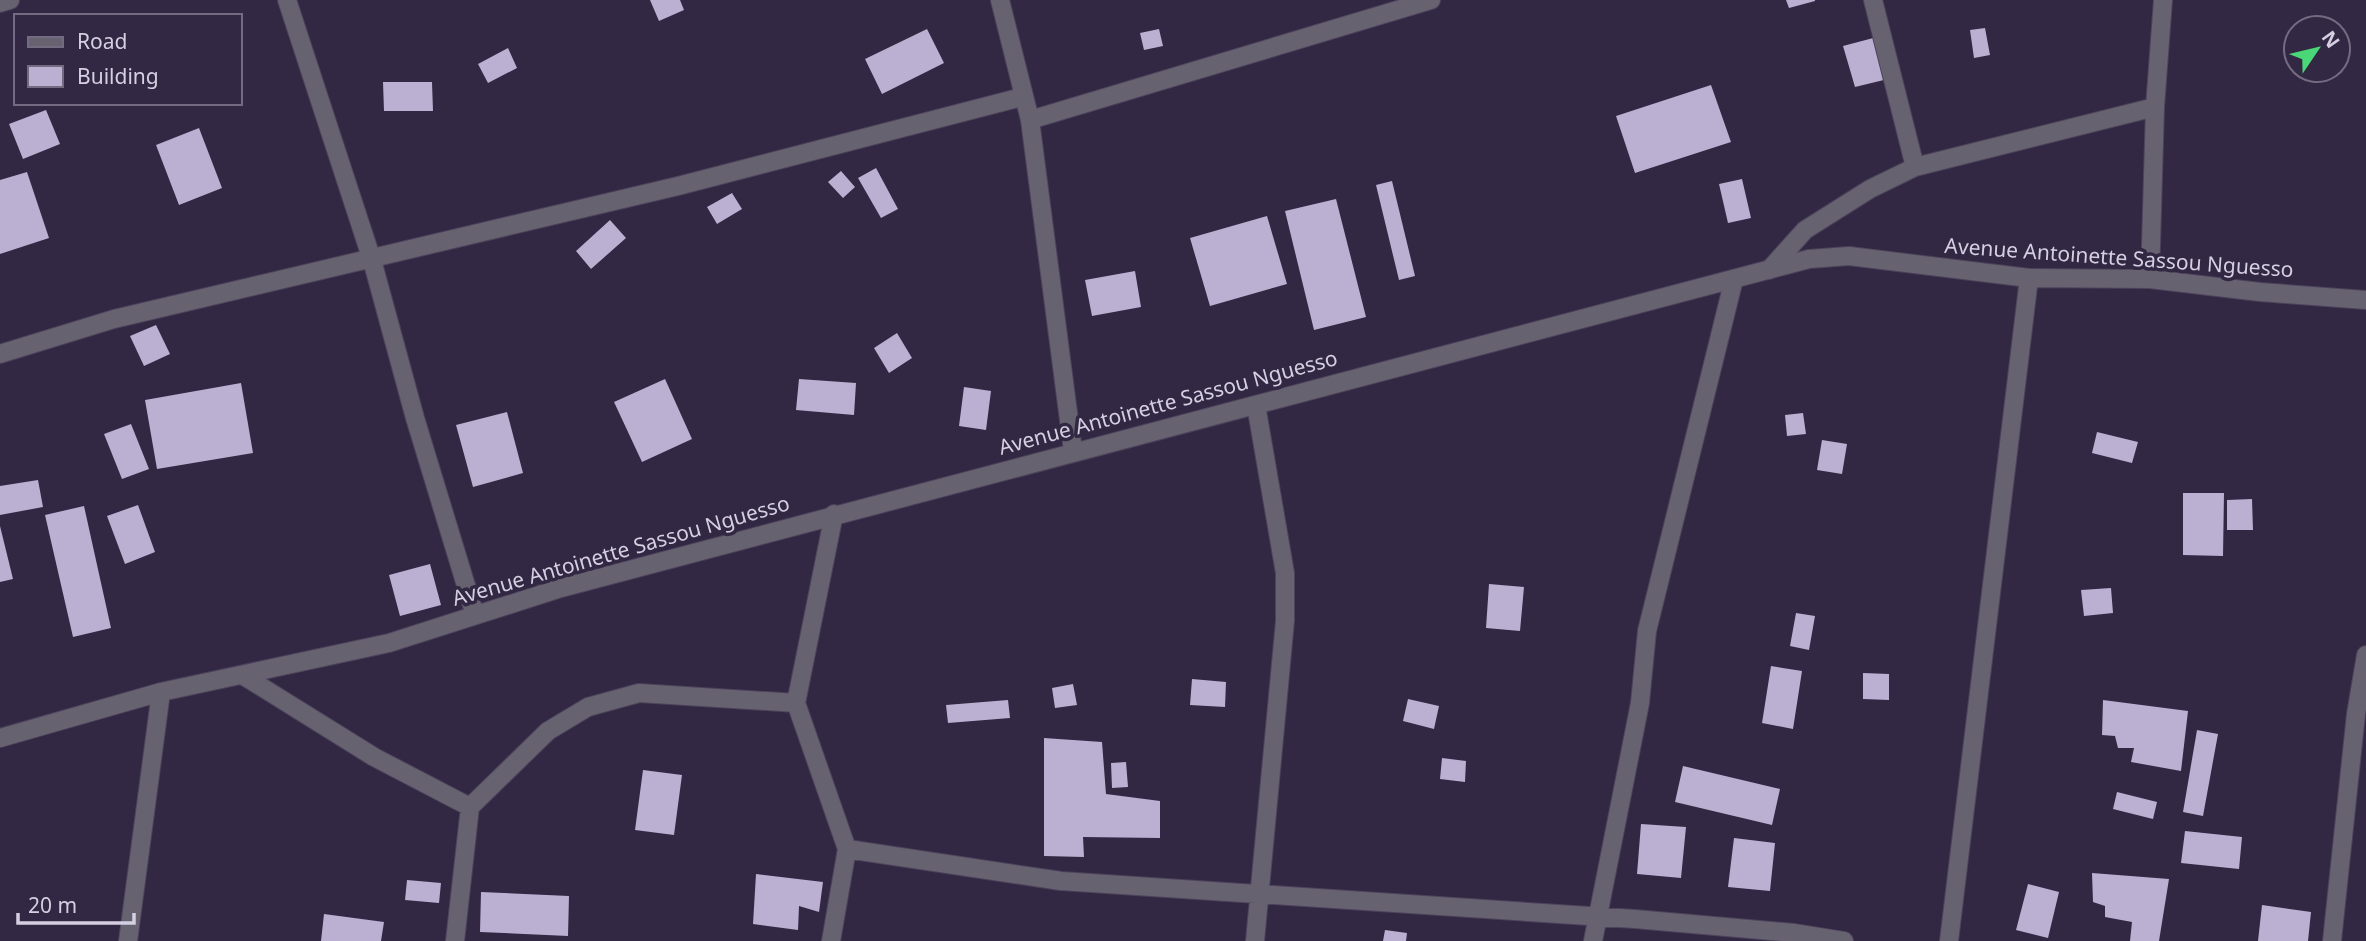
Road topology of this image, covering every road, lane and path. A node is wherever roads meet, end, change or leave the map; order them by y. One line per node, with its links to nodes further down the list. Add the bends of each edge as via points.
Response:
1 (10, 0): 7 (street)
2 (287, 0): 12 (street)
3 (1000, 0): 8 (street)
4 (1430, 0): 10 (street)
5 (1873, 0): 11 (street)
6 (2163, 0): 9 (street)
7 (0, 3)
8 (1022, 97): 10 (street); 12 (street)
9 (2155, 107): 11 (street); 16 (street)
10 (1031, 120): 20 (street)
11 (1915, 167): 13 (street, via 1805,230)
12 (372, 260): 18 (street, via 114,319); 22 (street)
13 (1769, 270): 14 (street, Avenue Antoinette Sassou Nguesso, via 1809,259 1849,257); 15 (street, Avenue Antoinette Sassou Nguesso)
14 (2029, 278): 16 (street, Avenue Antoinette Sassou Nguesso); 38 (street)
15 (1734, 279): 19 (street, Avenue Antoinette Sassou Nguesso); 31 (street, via 1647,631 1640,703)
16 (2150, 279): 17 (street, Avenue Antoinette Sassou Nguesso)
17 (2366, 300)
18 (0, 354)
19 (1256, 405): 20 (street, Avenue Antoinette Sassou Nguesso); 30 (street, via 1285,573)
20 (1073, 451): 21 (street, Avenue Antoinette Sassou Nguesso)
21 (834, 514): 22 (street, Avenue Antoinette Sassou Nguesso); 26 (street)
22 (475, 615): 24 (street, Avenue Antoinette Sassou Nguesso, via 389,643)
23 (2366, 655): 39 (street)
24 (244, 676): 25 (street, Avenue Antoinette Sassou Nguesso); 28 (street, via 374,757)
25 (161, 692): 27 (street, Avenue Antoinette Sassou Nguesso); 32 (street)
26 (796, 703): 28 (street, via 639,693 588,707 548,731); 29 (street)
27 (0, 738)
28 (470, 807): 33 (street)
29 (847, 849): 30 (street, via 1061,881); 34 (street)
30 (1262, 895): 31 (street); 35 (street)
31 (1600, 916): 36 (street); 37 (street)
32 (128, 941)
33 (455, 941)
34 (831, 941)
35 (1255, 941)
36 (1593, 941)
37 (1844, 941)
38 (1949, 941)
39 (2332, 941)

